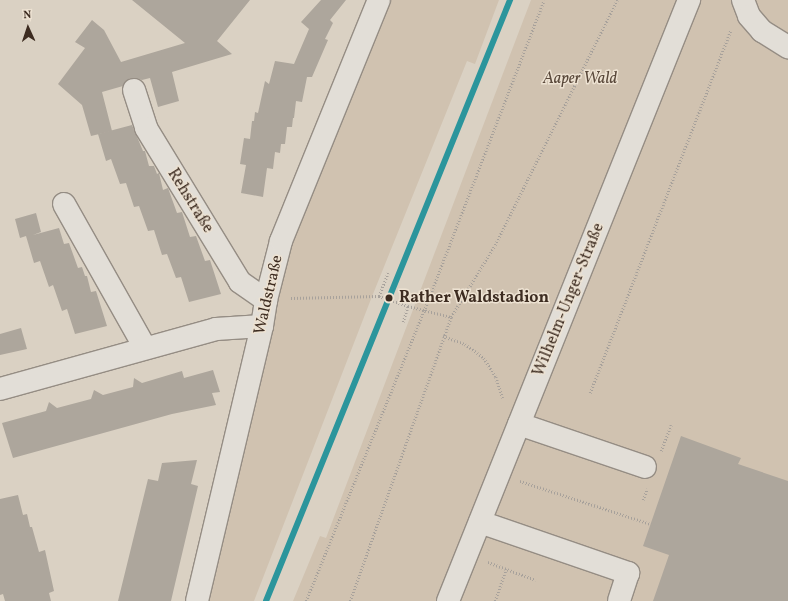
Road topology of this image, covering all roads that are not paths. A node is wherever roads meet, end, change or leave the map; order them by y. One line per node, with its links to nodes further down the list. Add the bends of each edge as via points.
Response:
1 (379, 0): 7 (street, Waldstraße, via 281,242)
2 (689, 0): 11 (street, Wilhelm-Unger-Straße)
3 (743, 0): 4 (street, via 749,16 762,31)
4 (788, 47)
5 (134, 90): 7 (street, Rehstraße, via 146,128 240,282)
6 (64, 204): 9 (street)
7 (275, 299): 8 (street, Waldstraße)
8 (262, 326): 9 (street, via 216,329); 14 (street, Waldstraße)
9 (145, 348): 10 (street)
10 (0, 389)
11 (519, 424): 12 (street); 13 (street, Wilhelm-Unger-Straße)
12 (645, 467)
13 (480, 522): 15 (street, Wilhelm-Unger-Straße); 16 (street, via 628,573)
14 (198, 601)
15 (448, 601)
16 (619, 601)

